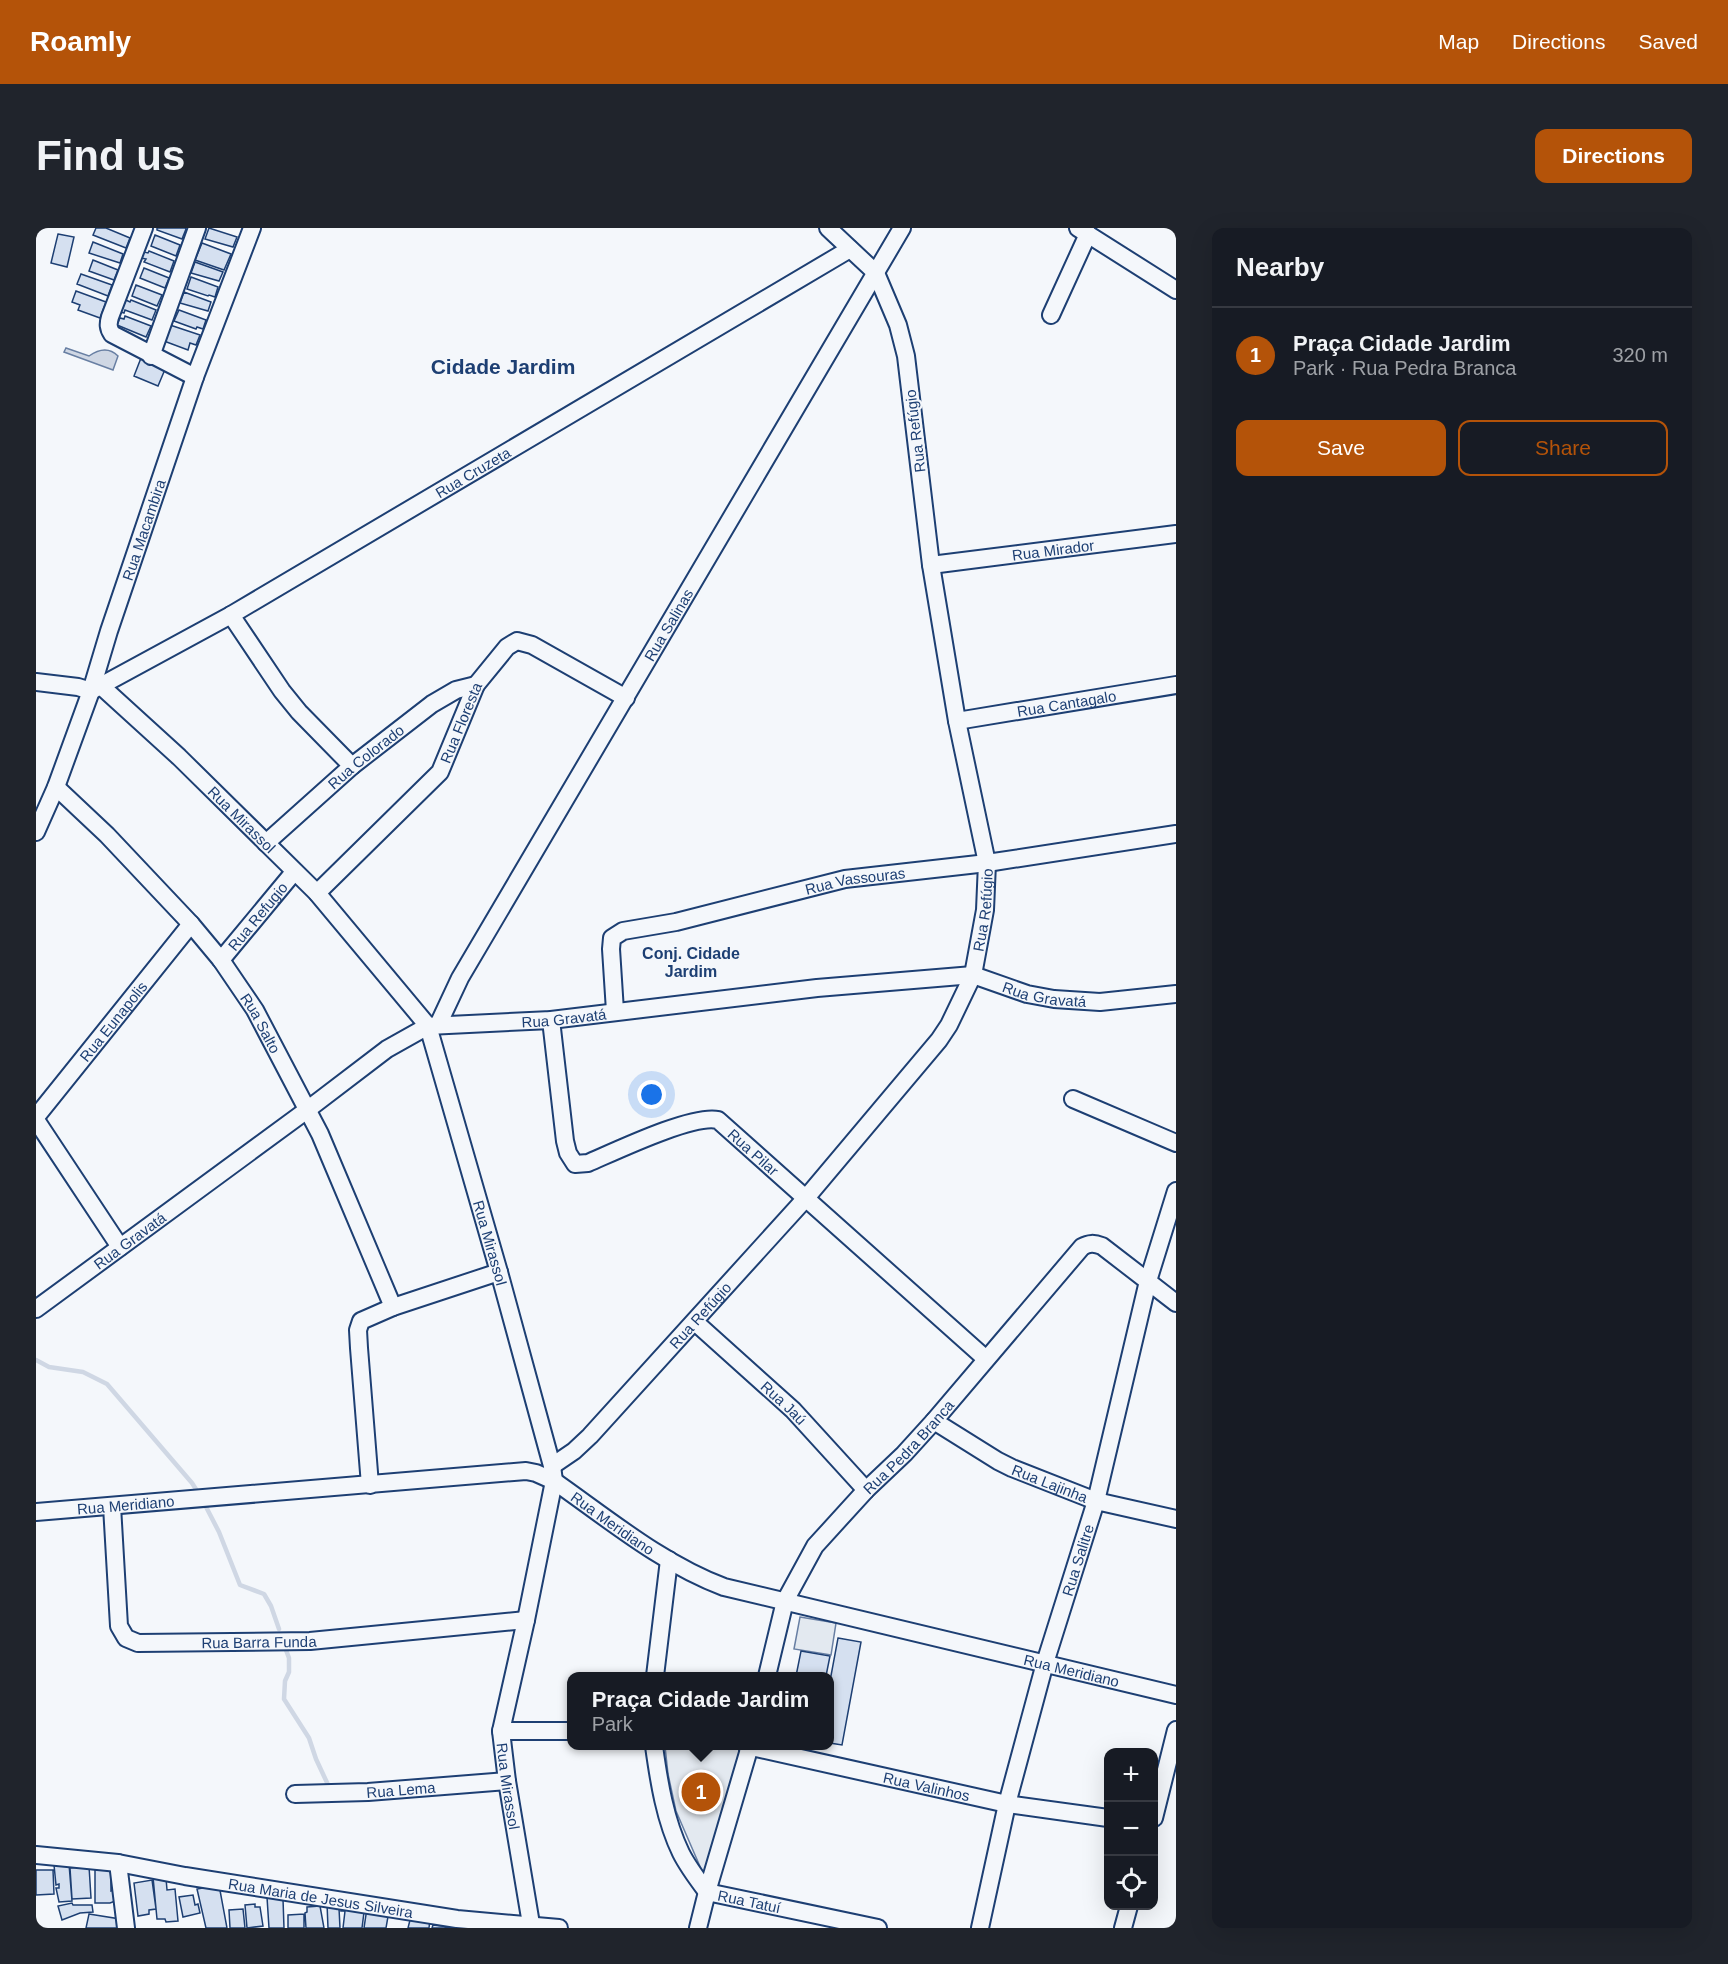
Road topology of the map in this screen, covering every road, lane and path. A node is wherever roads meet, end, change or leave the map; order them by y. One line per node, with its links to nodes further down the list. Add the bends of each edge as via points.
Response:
1 (144, 228): 11 (street, via 108,328)
2 (197, 228): 11 (street)
3 (252, 228): 12 (street, Rua Macambira)
4 (828, 228): 7 (street, Rua Refúgio)
5 (902, 228): 8 (street, Rua Salinas)
6 (1083, 231): 9 (street); 10 (street)
7 (850, 249): 8 (street, Rua Refúgio); 15 (street, Rua Cruzeta)
8 (876, 273): 14 (street, Rua Refúgio, via 898,325 906,356); 20 (street, Rua Salinas)
9 (1176, 290)
10 (1051, 315)
11 (151, 356): 12 (street)
12 (195, 377): 19 (street, Rua Macambira, via 109,631)
13 (1176, 534): 14 (street, Rua Mirador)
14 (931, 565): 21 (street, Rua Refúgio)
15 (231, 615): 19 (street, Rua Cruzeta); 22 (street, via 285,696)
16 (36, 682): 19 (street)
17 (476, 685): 20 (street, Rua Floresta, via 507,646 522,641); 22 (street, Rua Colorado, via 440,699); 29 (street, Rua Floresta, via 440,772)
18 (1176, 685): 21 (street, Rua Cantagalo)
19 (96, 688): 23 (street, Rua Macambira); 26 (street, Rua Mirassol, via 179,757)
20 (626, 698): 36 (street, Rua Salinas)
21 (957, 721): 27 (street, Rua Refúgio)
22 (352, 766): 26 (street, Rua Colorado)
23 (56, 787): 24 (street, Rua Macambira); 30 (street, Rua Salto)
24 (36, 832)
25 (1176, 834): 27 (street, Rua Vassouras)
26 (266, 843): 28 (street, Rua Mirassol)
27 (987, 863): 32 (street, Rua Refúgio, via 985,910); 34 (street, Rua Vassouras, via 845,879 618,933 612,938 611,949)
28 (294, 872): 29 (street, Rua Mirassol); 31 (street, Rua Refugio)
29 (317, 893): 36 (street, Rua Mirassol)
30 (191, 924): 31 (street, Rua Salto); 39 (street, Rua Eunapolis)
31 (222, 960): 38 (street, Rua Salto, via 255,1010)
32 (973, 975): 33 (street, Rua Gravatá, via 1053,999 1100,1002); 34 (street, Rua Gravatá); 42 (street, Rua Refúgio, via 939,1041)
33 (1176, 994)
34 (615, 1011): 35 (street, Rua Gravatá)
35 (551, 1020): 36 (street, Rua Gravatá); 42 (street, Rua Pilar, via 565,1141 575,1164 588,1163 675,1127 712,1118 728,1127)
36 (433, 1025): 38 (street, Rua Gravatá, via 387,1049); 44 (street, Rua Mirassol)
37 (1072, 1100): 40 (street)
38 (307, 1110): 43 (street, Rua Gravatá); 47 (street, Rua Salto)
39 (36, 1119): 43 (street)
40 (1176, 1143)
41 (1176, 1191): 45 (street, Rua Salitre)
42 (806, 1198): 49 (street, Rua Refúgio); 50 (street, Rua Pilar)
43 (120, 1247): 48 (street, Rua Gravatá)
44 (499, 1272): 47 (street); 52 (street, Rua Mirassol)
45 (1148, 1281): 46 (street); 50 (street, Rua Pedra Branca, via 1102,1246 1087,1244); 55 (street, Rua Salitre)
46 (1176, 1303)
47 (393, 1307): 53 (street, via 361,1321 358,1330)
48 (36, 1309)
49 (695, 1322): 52 (street, Rua Refúgio); 54 (street, Rua Jaú, via 793,1410)
50 (986, 1359): 51 (street, Rua Pedra Branca)
51 (934, 1420): 54 (street, Rua Pedra Branca); 55 (street, Rua Lajinha, via 998,1461)
52 (553, 1473): 53 (street, Rua Meridiano, via 513,1471); 59 (street, Rua Meridiano); 61 (street, Rua Mirassol)
53 (370, 1485): 56 (street, Rua Meridiano)
54 (866, 1490): 60 (street, Rua Pedra Branca, via 815,1546)
55 (1096, 1501): 58 (street, Rua Lajinha); 62 (street, Rua Salitre)
56 (112, 1506): 57 (street, Rua Meridiano); 61 (street, Rua Barra Funda, via 120,1626 126,1638 138,1643 310,1641)
57 (36, 1512)
58 (1176, 1519)
59 (669, 1560): 60 (street, Rua Meridiano, via 707,1581); 63 (street)
60 (785, 1601): 62 (street, Rua Meridiano); 64 (street, Rua Pedra Branca)
61 (526, 1620): 67 (street, Rua Mirassol)
62 (1045, 1663): 65 (street, Rua Meridiano); 75 (street, Rua Salitre)
63 (656, 1672)
64 (768, 1672)
65 (1176, 1695)
66 (1176, 1730): 72 (street)
67 (501, 1731): 68 (street); 73 (street, Rua Mirassol)
68 (567, 1731)
69 (655, 1750): 80 (street, Rua Tatuí, via 664,1804 681,1854)
70 (748, 1750): 80 (street)
71 (767, 1750): 75 (street, Rua Valinhos)
72 (1172, 1764): 76 (street)
73 (507, 1781): 74 (street, Rua Lema); 83 (street, Rua Mirassol)
74 (295, 1794)
75 (1007, 1804): 77 (street, Rua Valinhos); 88 (street, Rua Salitre)
76 (1158, 1806)
77 (1104, 1817)
78 (36, 1855): 79 (street, Rua Maria de Jesus Silveira)
79 (118, 1863): 82 (street, Rua Maria de Jesus Silveira); 84 (street)
80 (707, 1892): 86 (street); 87 (street, Rua Tatuí)
81 (1128, 1910): 89 (street)
82 (456, 1924): 83 (street, Rua Maria de Jesus Silveira)
83 (531, 1924): 85 (street, Rua Maria de Jesus Silveira)
84 (126, 1928)
85 (559, 1928)
86 (698, 1928)
87 (878, 1928)
88 (980, 1928)
89 (1123, 1928)

